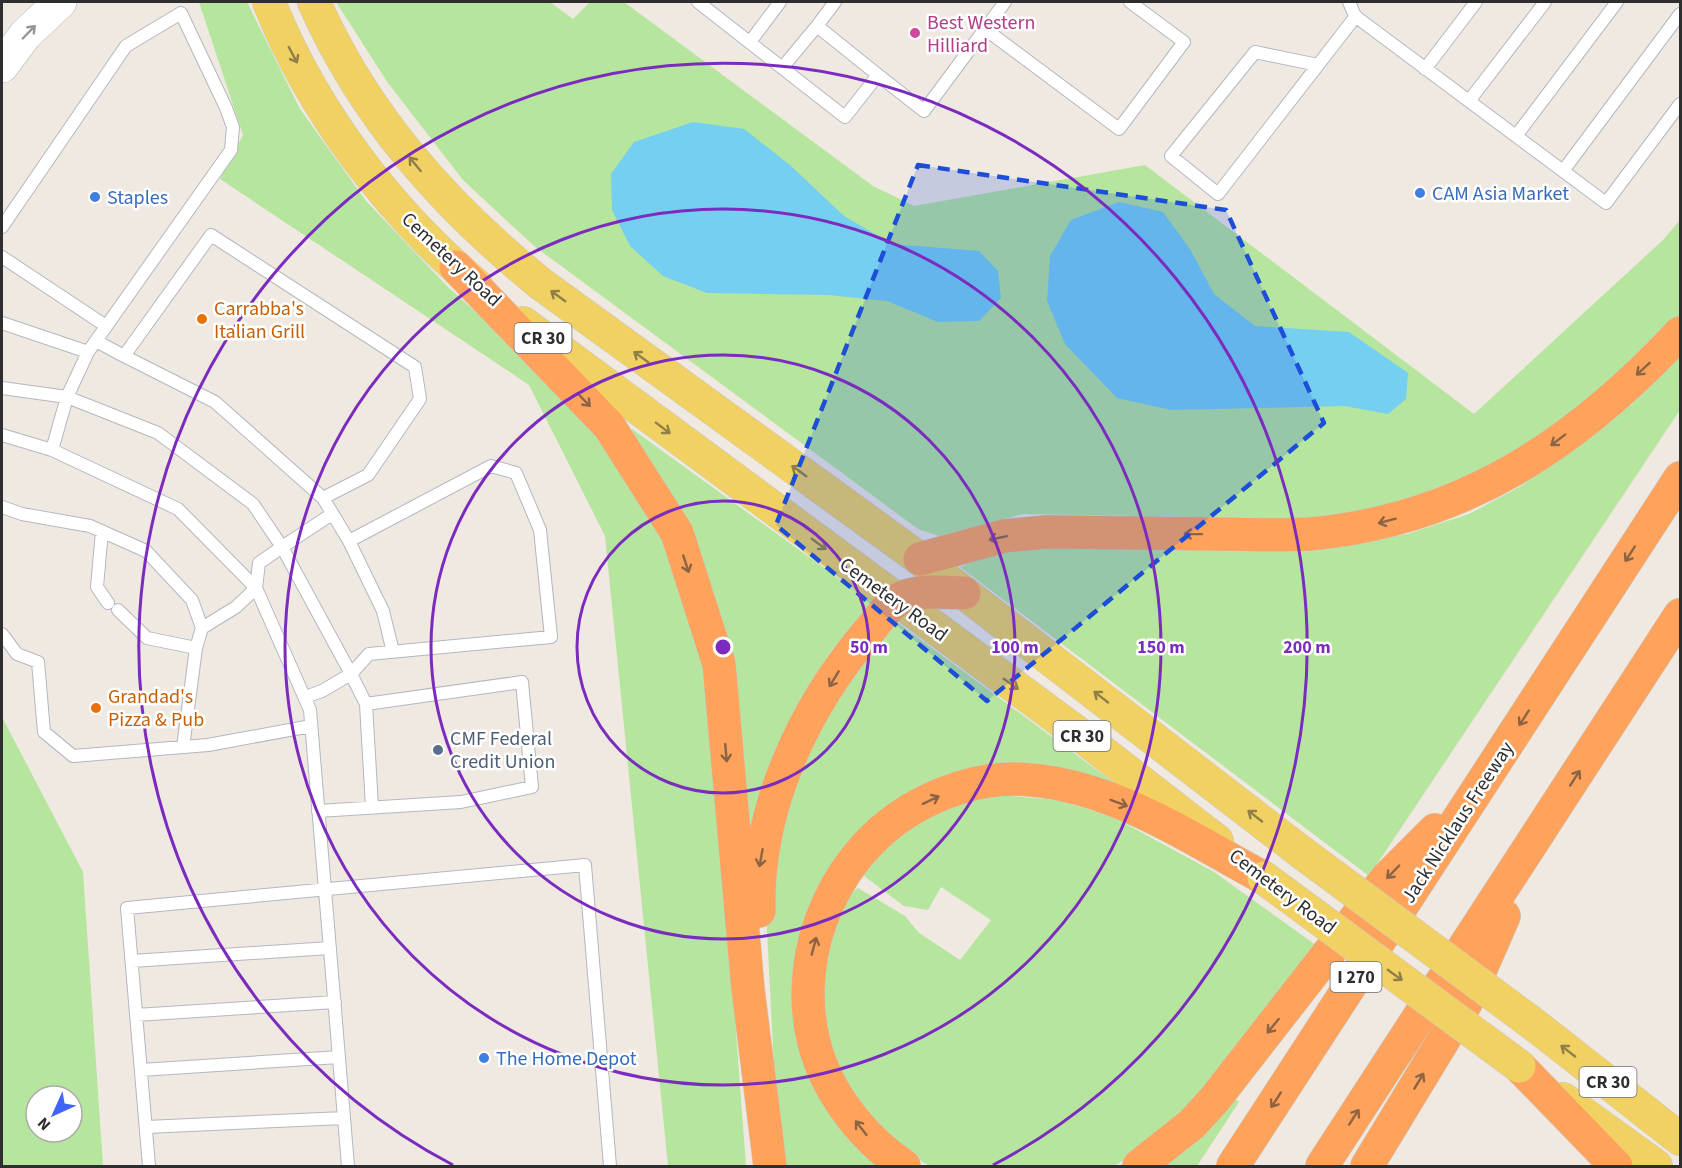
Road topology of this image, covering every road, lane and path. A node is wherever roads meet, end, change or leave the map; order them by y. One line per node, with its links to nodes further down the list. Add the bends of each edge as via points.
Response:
1 (60, 2): 19 (main road, one-way to 1, via 25,35)
2 (269, 2): 29 (main road, Cemetery Road / CR 30, one-way to 29, via 312,92 369,173)
3 (314, 2): 47 (main road, Cemetery Road / CR 30, one-way to 3, via 498,249 428,180 401,147 346,65)
4 (698, 2): 17 (lane)
5 (780, 2): 17 (lane)
6 (835, 2): 15 (lane)
7 (1005, 2): 16 (lane)
8 (1130, 2): 16 (lane, via 1184,42 1119,129)
9 (1349, 2): 14 (lane)
10 (1476, 2): 21 (lane)
11 (1545, 2): 23 (lane)
12 (1617, 2): 25 (lane)
13 (1680, 14): 26 (lane)
14 (1356, 16): 18 (lane); 21 (lane)
15 (818, 26): 20 (lane); 22 (lane)
16 (985, 29): 22 (lane, via 924,111)
17 (750, 42): 20 (lane)
18 (1318, 65): 18 (lane, via 1218,194 1171,156 1255,52)
19 (2, 66)
20 (782, 68): 22 (lane, via 845,117)
21 (1425, 69): 23 (lane)
22 (878, 75)
23 (1469, 101): 25 (lane)
24 (1680, 104): 26 (lane, via 1606,203)
25 (1516, 136): 26 (lane)
26 (1563, 171)
27 (2, 227): 31 (lane, via 126,46 181,13 226,108 232,127 231,150)
28 (2, 257): 31 (lane)
29 (456, 267): 50 (main road, Cemetery Road / CR 30, one-way to 50, via 540,335); 80 (highway, one-way to 80, via 609,426 676,533 719,664 746,965)
30 (2, 322): 34 (lane)
31 (106, 326): 33 (lane)
32 (1680, 333): 47 (highway, one-way to 47, via 1605,405 1541,453 1488,485 1443,505 1372,525 1309,534 1047,532 1004,536)
33 (96, 341): 34 (lane); 35 (lane)
34 (88, 352): 37 (lane)
35 (124, 356): 41 (lane, via 215,402); 41 (lane, via 211,235 415,367 420,399 368,475)
36 (2, 388): 37 (lane)
37 (67, 397): 39 (lane); 46 (lane, via 158,433 253,504)
38 (2, 435): 39 (lane)
39 (52, 450): 48 (lane, via 178,509)
40 (1680, 478): 61 (highway, Jack Nicklaus Freeway / I 270, one-way to 61)
41 (323, 498): 43 (lane)
42 (2, 507): 44 (lane)
43 (332, 514): 45 (lane); 46 (lane)
44 (102, 531): 52 (lane, via 146,551 192,600); 54 (lane, via 96,586 147,638)
45 (349, 541): 55 (lane, via 383,611); 55 (lane, via 491,466 516,473 540,530 551,637)
46 (282, 547): 48 (lane, via 259,563); 56 (lane)
47 (920, 559): 49 (main road, Cemetery Road / CR 30)
48 (256, 588): 52 (lane, via 236,607); 57 (lane)
49 (964, 593): 50 (highway, via 926,592); 76 (main road, Cemetery Road / CR 30, one-way to 49, bridge)
50 (896, 600): 65 (main road, Cemetery Road / CR 30, one-way to 65, via 1079,734); 80 (highway, one-way to 80, via 848,655 825,693 796,745 768,819 758,874)
51 (1680, 615): 64 (highway, one-way to 51)
52 (202, 628): 54 (lane)
53 (2, 634): 60 (lane, via 17,654 38,662 44,732 73,756)
54 (196, 648): 60 (lane)
55 (393, 652): 56 (lane, via 369,654)
56 (351, 674): 57 (lane, via 322,692); 58 (lane)
57 (304, 697): 59 (lane)
58 (366, 704): 62 (lane); 62 (lane, via 522,682 532,787 462,802)
59 (311, 726): 60 (lane); 63 (lane)
60 (183, 747)
61 (1479, 787): 82 (highway, one-way to 82, via 1387,878 1214,1100 1192,1124); 83 (highway, Jack Nicklaus Freeway / I 270, one-way to 83)
62 (372, 807): 63 (lane)
63 (318, 811): 66 (lane)
64 (1543, 827): 84 (highway, one-way to 64); 85 (highway, one-way to 64, via 1466,1003)
65 (1264, 878): 72 (main road, Cemetery Road / CR 30, one-way to 72, bridge); 81 (highway, one-way to 65, via 868,1137 829,1083 815,1041 809,999 811,956 830,898 852,861 884,829 920,804 976,784 1012,779 1050,783 1089,791 1136,810)
66 (326, 890): 67 (lane); 68 (lane, via 127,908); 79 (lane, via 585,865)
67 (330, 948): 68 (lane); 69 (lane)
68 (132, 961): 70 (lane)
69 (335, 1002): 70 (lane); 71 (lane)
70 (136, 1015): 73 (lane)
71 (339, 1057): 73 (lane); 74 (lane)
72 (1519, 1066): 86 (highway); 87 (main road, Cemetery Road / CR 30)
73 (141, 1070): 75 (lane)
74 (344, 1118): 75 (lane); 78 (lane)
75 (146, 1127): 77 (lane)
76 (1680, 1139)
77 (149, 1167)
78 (348, 1167)
79 (610, 1167)
80 (770, 1167)
81 (904, 1167)
82 (1139, 1167)
83 (1233, 1167)
84 (1322, 1167)
85 (1367, 1167)
86 (1616, 1167)
87 (1656, 1167)

